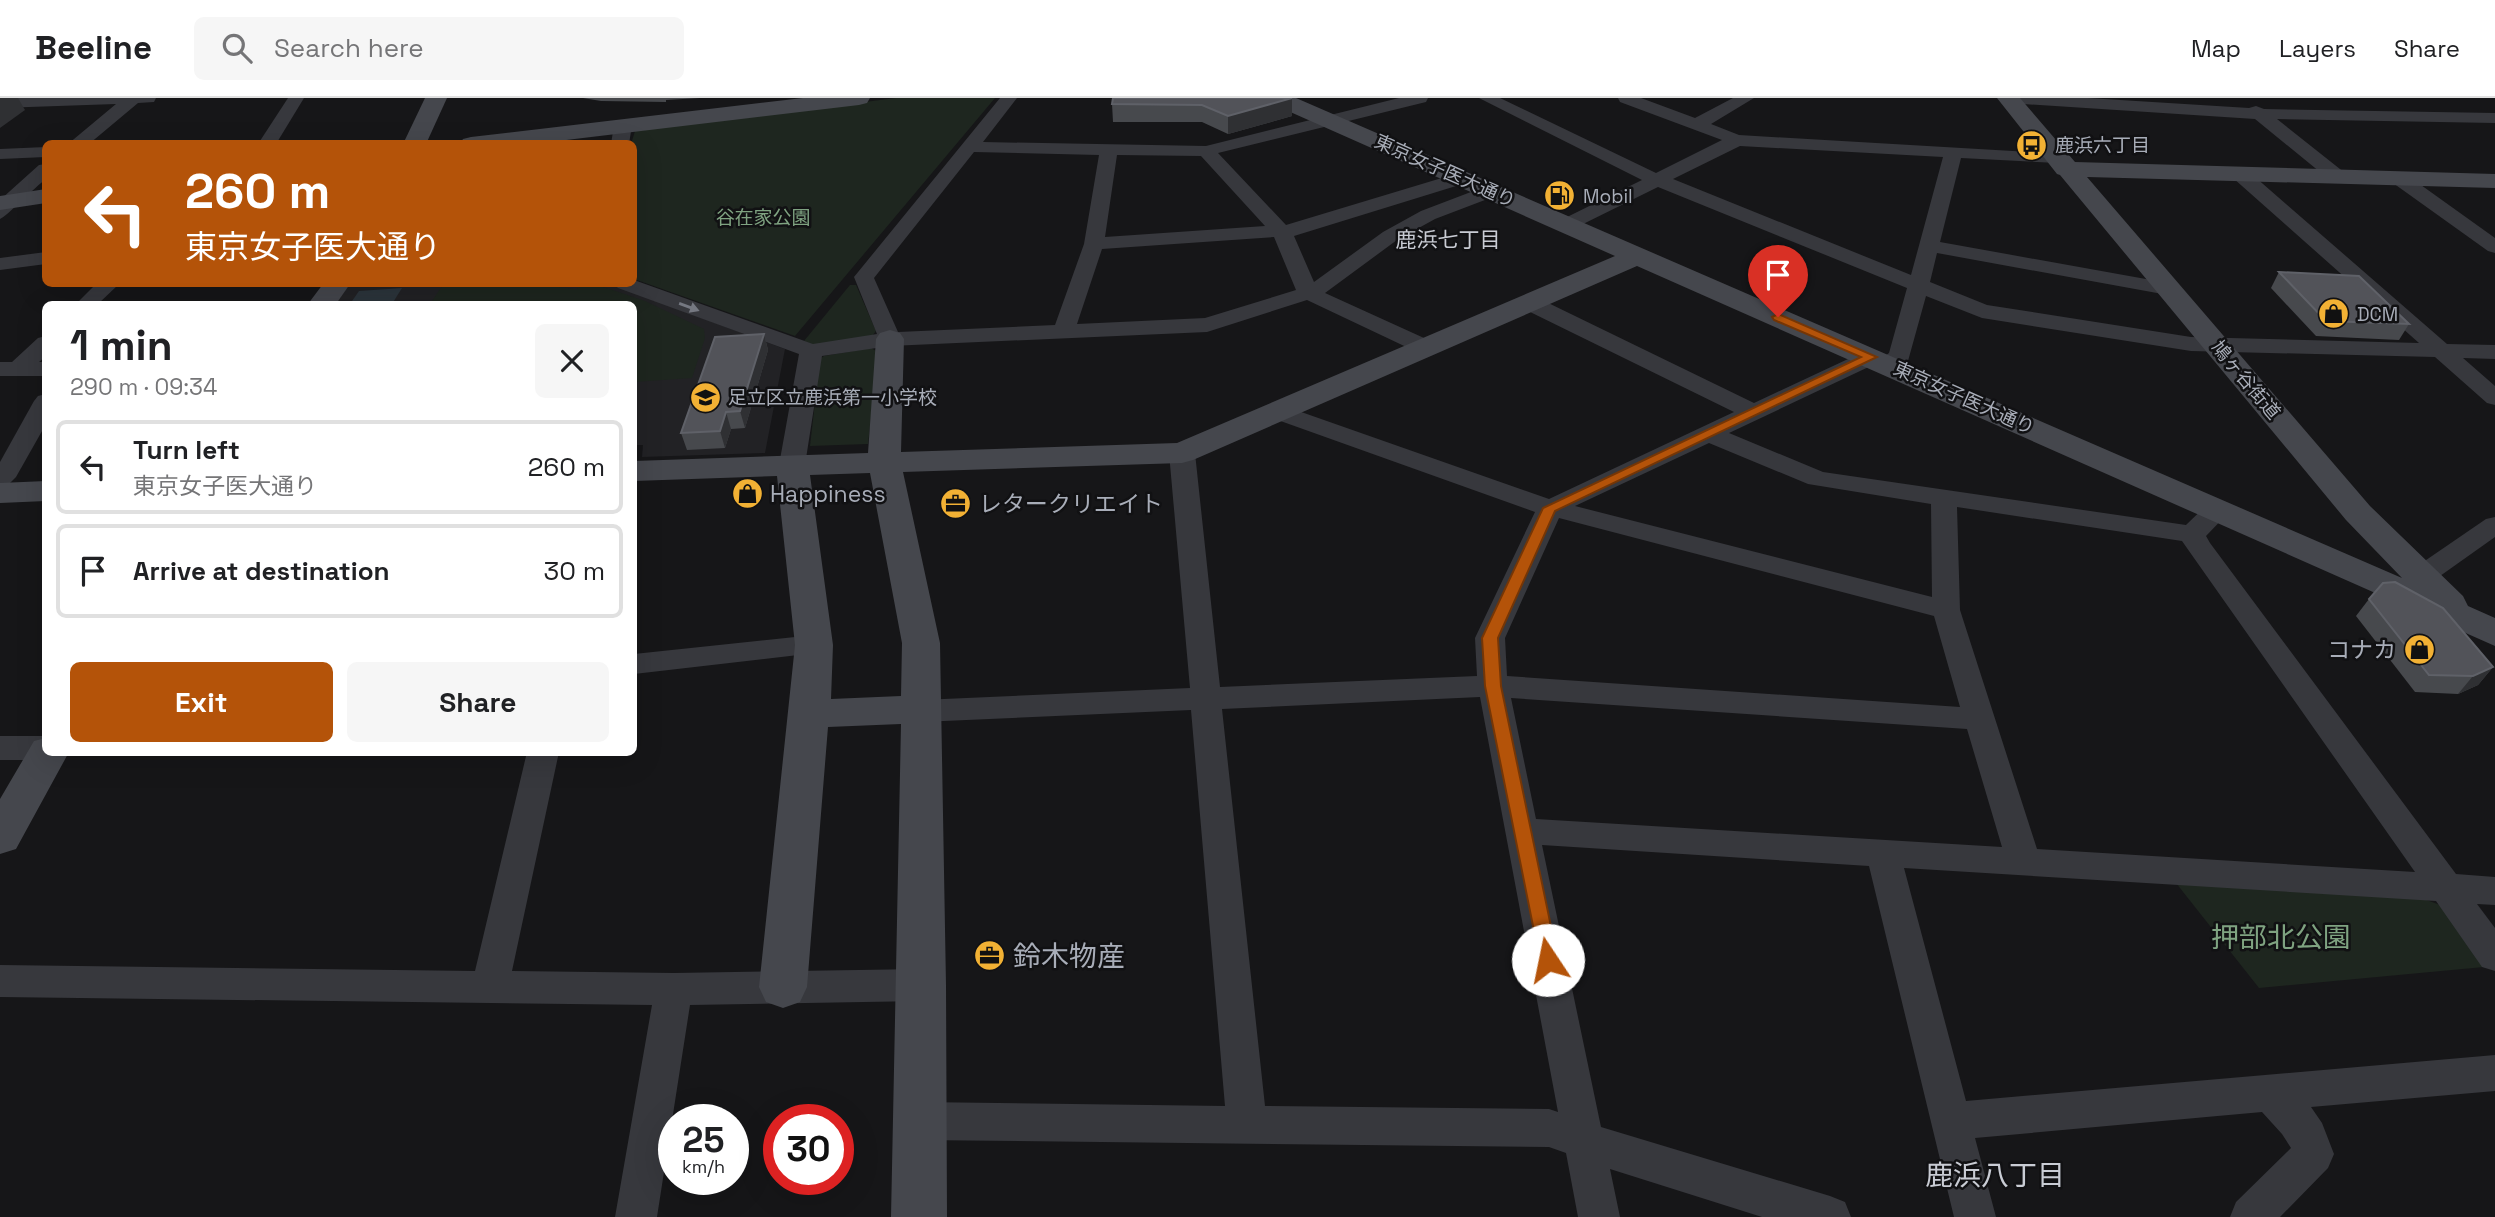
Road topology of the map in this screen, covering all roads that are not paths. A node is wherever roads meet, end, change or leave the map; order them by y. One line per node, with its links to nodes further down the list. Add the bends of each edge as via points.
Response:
1 (134, 98): 2 (street); 14 (street); 21 (street)
2 (148, 98)
3 (296, 98): 22 (street)
4 (436, 98): 23 (street)
5 (859, 98): 15 (street)
6 (1009, 98): 26 (street)
7 (1278, 98): 18 (street, 東京女子医大通り)
8 (1487, 98): 37 (street)
9 (1626, 98): 19 (street)
10 (1746, 98): 19 (street)
11 (2008, 98): 16 (street); 32 (street, 鳩ヶ谷街道)
12 (2239, 98): 16 (street)
13 (1409, 99): 18 (street)
14 (0, 103)
15 (778, 103): 20 (street)
16 (2261, 114): 17 (street); 35 (street)
17 (2495, 118)
18 (1329, 120): 28 (street); 36 (street, 東京女子医大通り)
19 (1696, 125): 25 (street)
20 (621, 134): 24 (street)
21 (82, 140)
22 (270, 140)
23 (416, 140)
24 (531, 140)
25 (1737, 140): 30 (street); 37 (street)
26 (968, 147): 27 (street); 59 (street, via 864,277)
27 (1109, 149): 28 (street); 45 (street)
28 (1206, 151): 44 (street)
29 (42, 152): 31 (street)
30 (1953, 153): 32 (street); 46 (street)
31 (0, 154)
32 (2061, 164): 34 (street); 54 (street, 鳩ヶ谷街道)
33 (42, 172): 42 (street)
34 (2240, 174): 35 (street); 63 (street)
35 (2338, 177): 38 (street)
36 (1462, 178): 40 (street, 東京女子医大通り); 44 (street)
37 (1657, 179): 43 (street); 51 (street)
38 (2400, 179): 39 (street); 47 (street)
39 (2495, 181)
40 (1491, 191): 43 (street, 東京女子医大通り); 55 (street, via 1428,215 1390,236)
41 (42, 197): 42 (street)
42 (3, 206)
43 (1567, 224): 48 (street, 東京女子医大通り)
44 (1282, 232): 45 (street); 55 (street)
45 (1094, 244): 58 (street)
46 (1930, 246): 51 (street); 54 (street)
47 (2495, 247)
48 (1637, 256): 57 (street); 66 (street, 東京女子医大通り)
49 (42, 258): 50 (street)
50 (0, 264)
51 (1920, 286): 60 (street, via 1982,311); 66 (street, via 1900,356)
52 (105, 287): 56 (street)
53 (633, 287): 64 (street, one-way to 64)
54 (2168, 289): 60 (street, 鳩ヶ谷街道)
55 (1308, 293): 58 (street, via 1207,325); 62 (street)
56 (89, 301)
57 (1530, 303): 62 (street); 72 (street)
58 (1064, 331): 59 (street)
59 (890, 339): 64 (street); 75 (street)
60 (2216, 345): 63 (street); 86 (street, 鳩ヶ谷街道, via 2358,513)
61 (42, 346): 67 (street)
62 (1427, 348): 71 (street)
63 (2440, 350): 65 (street); 69 (street)
64 (811, 351): 76 (street)
65 (2495, 352)
66 (1879, 361): 72 (street); 83 (street, 東京女子医大通り)
67 (9, 369): 68 (street)
68 (42, 369)
69 (2495, 398)
70 (42, 408): 78 (street)
71 (1278, 412): 74 (street); 82 (street)
72 (1753, 412): 73 (street)
73 (1707, 433): 81 (street, via 1817,478); 82 (street)
74 (1182, 453): 75 (street); 93 (street)
75 (884, 463): 76 (street); 94 (street, via 921,643)
76 (793, 465): 77 (street); 89 (street)
77 (637, 471)
78 (0, 479)
79 (42, 491): 80 (street)
80 (0, 493)
81 (1944, 497): 85 (street); 87 (street)
82 (1550, 508): 87 (street); 92 (street, via 1490,638)
83 (2218, 510): 85 (street); 88 (street, 東京女子医大通り)
84 (2495, 525): 86 (street)
85 (2192, 534): 105 (street)
86 (2423, 575): 88 (street, 鳩ヶ谷街道)
87 (1947, 610): 96 (street)
88 (2479, 625): 90 (street, 鳩ヶ谷街道)
89 (814, 645): 91 (street); 95 (street)
90 (2495, 653)
91 (637, 664)
92 (1493, 686): 93 (street); 96 (street); 101 (street)
93 (1205, 698): 94 (street); 117 (street)
94 (921, 710): 95 (street); 109 (street)
95 (810, 714): 111 (street)
96 (1979, 719): 104 (street)
97 (0, 748): 98 (street)
98 (42, 748)
99 (47, 756): 102 (street)
100 (542, 756): 110 (street)
101 (1523, 831): 103 (street); 118 (street)
102 (0, 837)
103 (1883, 853): 104 (street); 116 (street)
104 (2024, 862): 105 (street)
105 (2446, 888): 106 (street); 107 (street)
106 (2495, 891)
107 (2495, 956)
108 (0, 981): 110 (street)
109 (922, 985): 111 (street); 115 (street)
110 (490, 986): 112 (street)
111 (783, 987): 112 (street)
112 (674, 989): 119 (street)
113 (2495, 1073): 114 (street)
114 (2270, 1093): 116 (street); 124 (street, via 2312,1140 2313,1154)
115 (919, 1121): 117 (street); 120 (street)
116 (1951, 1121): 123 (street)
117 (1247, 1125): 118 (street, via 1549,1128)
118 (1582, 1140): 121 (street); 122 (street)
119 (636, 1217)
120 (919, 1217)
121 (1599, 1217)
122 (1830, 1217)
123 (1975, 1217)
124 (2251, 1217)

